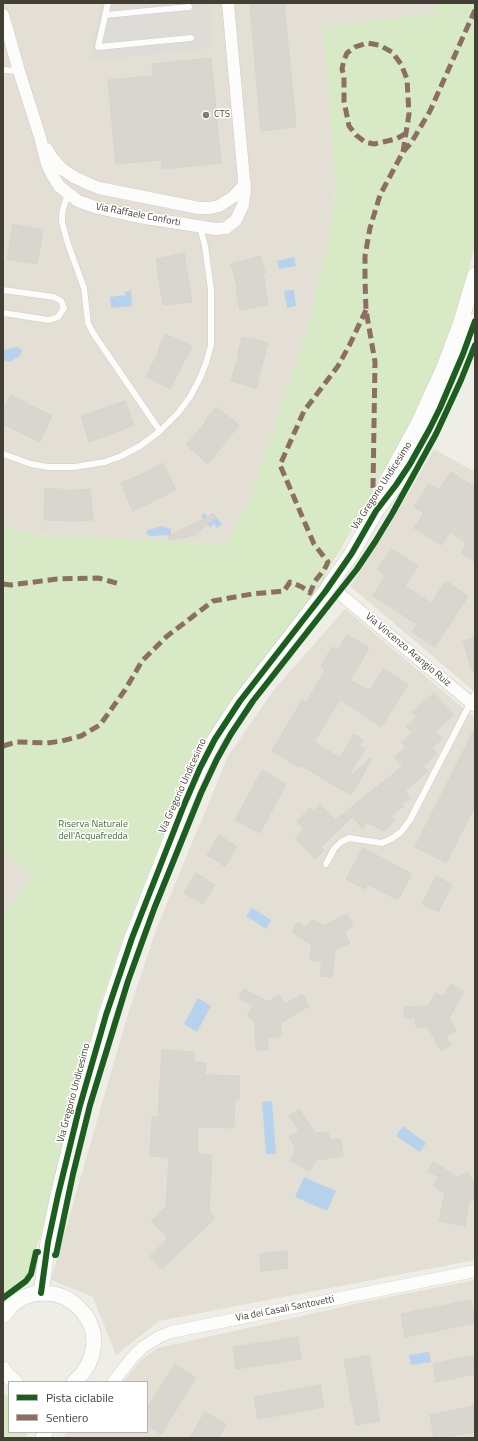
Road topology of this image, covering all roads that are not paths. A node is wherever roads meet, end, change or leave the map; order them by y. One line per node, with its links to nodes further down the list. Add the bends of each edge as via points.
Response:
1 (108, 3): 5 (lane)
2 (228, 3): 11 (street, Via Raffaele Conforti)
3 (189, 7): 5 (lane)
4 (3, 15): 6 (street, Via Raffaele Conforti)
5 (105, 15): 7 (lane, via 98,47)
6 (5, 28): 9 (street, Via Raffaele Conforti)
7 (191, 38)
8 (3, 70): 9 (lane)
9 (19, 71): 10 (street, Via Raffaele Conforti)
10 (40, 137): 11 (street, Via Raffaele Conforti, via 52,158 62,169 79,180 99,188 205,208 224,203); 12 (street, Via Raffaele Conforti, via 50,170 56,182)
11 (245, 184): 13 (street, Via Raffaele Conforti, via 243,205 232,224 221,229)
12 (68, 194): 13 (street, Via Raffaele Conforti, via 78,201 106,210); 18 (lane, via 62,222 84,288 88,323)
13 (200, 227): 18 (lane, via 211,290 211,345 195,388 178,413)
14 (475, 275): 20 (street, Via Gregorio Undicesimo, via 443,370 418,424 388,479)
15 (3, 290): 16 (lane, via 54,297 61,301 64,308 58,318 48,320)
16 (3, 313)
17 (475, 321): 20 (street, Via Gregorio Undicesimo, via 429,430 403,476)
18 (160, 431): 19 (lane, via 130,452 86,466 48,467 26,463)
19 (3, 454)
20 (376, 511): 25 (street, Via Gregorio Undicesimo, via 352,553 325,592 228,719 210,749 184,804 104,1021 58,1195)
21 (341, 595): 22 (street, Via Vincenzo Arangio Ruiz)
22 (474, 701): 23 (lane, via 410,820 401,832 382,843 349,838 334,849)
23 (326, 864)
24 (475, 1271): 30 (street, Via dei Casali Santovetti, via 171,1332 143,1347)
25 (41, 1293): 26 (street, via 22,1298); 29 (street, via 55,1294 75,1304 83,1312 93,1332 92,1355 88,1365)
26 (3, 1316)
27 (3, 1369): 28 (street)
28 (14, 1381)
29 (75, 1381)
30 (114, 1381)

